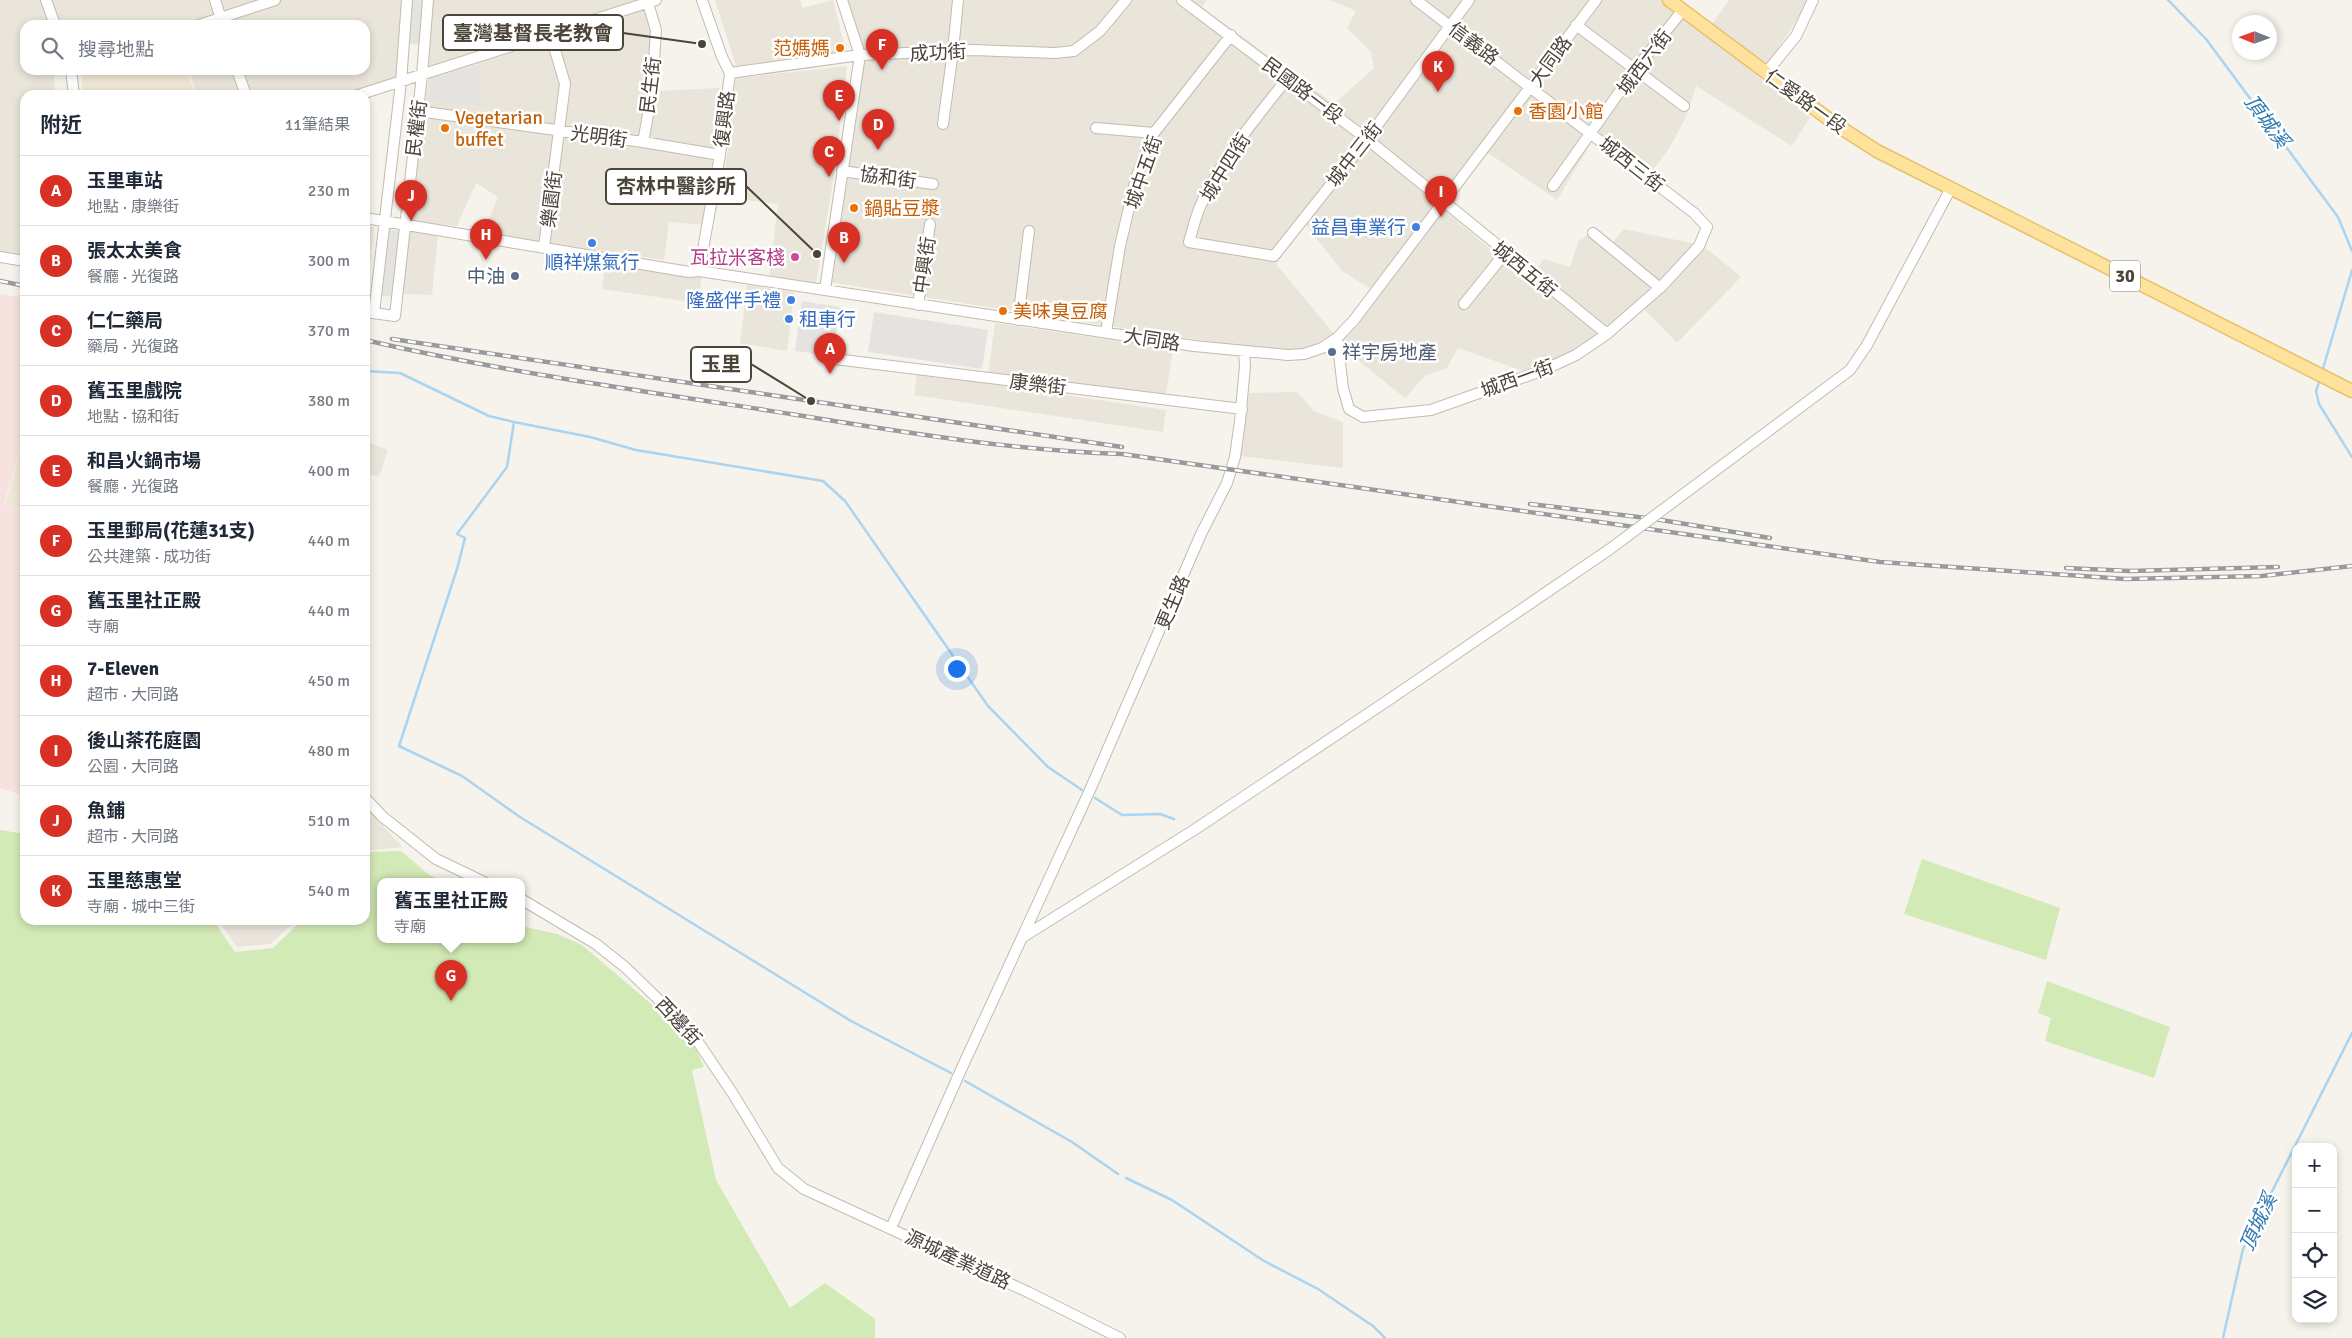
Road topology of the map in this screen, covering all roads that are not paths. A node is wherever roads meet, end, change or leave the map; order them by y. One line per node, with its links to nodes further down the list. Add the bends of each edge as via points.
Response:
1 (46, 0): 18 (street)
2 (215, 0): 19 (street)
3 (275, 0): 20 (street)
4 (407, 0): 34 (street, 民權街)
5 (428, 0): 30 (street, 民權街)
6 (702, 0): 28 (street, 復興路)
7 (842, 0): 26 (street)
8 (958, 0): 25 (street)
9 (1126, 0): 25 (street, 成功街, via 1100,31 1074,51)
10 (1182, 0): 24 (street, 民國路一段)
11 (1416, 0): 21 (street, 信義路)
12 (1469, 0): 21 (street, 城中三街)
13 (1596, 0): 22 (street, 大同路)
14 (1669, 0): 17 (main road, 仁愛路一段 / 30)
15 (1813, 0): 29 (street, via 1796,36)
16 (650, 1): 23 (street); 47 (street, 民生街, via 656,30 652,93)
17 (1682, 11): 27 (street, 城西六街); 29 (main road, 仁愛路一段 / 30)
18 (53, 20)
19 (222, 20)
20 (225, 20)
21 (1449, 25): 35 (street, 信義路); 46 (street, 城中三街)
22 (1576, 25): 27 (street); 35 (street, 大同路)
23 (550, 33): 30 (street); 43 (street, 樂園街, via 565,84)
24 (1232, 35): 33 (street, 民國路一段); 44 (street, 城中五街)
25 (953, 52): 26 (street, 成功街); 41 (street)
26 (860, 55): 28 (street, 成功街); 49 (street)
27 (1635, 70): 39 (street); 45 (street, 城西六街)
28 (730, 73): 48 (street, 復興路)
29 (1766, 73): 52 (main road, 仁愛路一段 / 30, via 1877,151)
30 (422, 74): 34 (street); 40 (street, 民權街)
31 (72, 75): 36 (street)
32 (239, 75): 37 (street)
33 (1287, 80): 46 (street, 民國路一段); 61 (street, 城中四街, via 1236,147 1199,210 1189,242)
34 (401, 82): 38 (street); 55 (street, 民權街)
35 (1531, 86): 45 (street, 城西三街); 53 (street, 大同路)
36 (73, 90)
37 (244, 90)
38 (370, 91)
39 (1684, 106)
40 (418, 111): 43 (street, 光明街); 56 (street, 民權街)
41 (943, 124)
42 (1096, 128): 44 (street)
43 (559, 130): 47 (street, 光明街); 62 (street, 樂園街)
44 (1154, 133): 74 (street, 城中五街, via 1134,188 1120,246)
45 (1593, 133): 51 (street, 城西六街); 58 (street, 城西三街, via 1694,213)
46 (1367, 139): 53 (street, 民國路一段); 61 (street, 城中三街, via 1274,256)
47 (642, 142): 48 (street, 光明街)
48 (720, 155): 66 (street, 復興路)
49 (842, 171): 50 (street, 協和街); 68 (street)
50 (933, 184)
51 (1553, 186)
52 (1952, 188): 79 (main road, 30); 84 (street, bridge, via 1867,345 1850,370 1602,555 1194,830)
53 (1444, 203): 63 (street, 城西五街); 76 (street, 大同路)
54 (370, 219): 55 (street, 大同路)
55 (383, 221): 56 (street, 大同路); 71 (street, 民權街)
56 (404, 224): 62 (street, 大同路); 72 (street, 民權街, via 395,316)
57 (930, 224): 70 (street, 中興街)
58 (1707, 227): 67 (street, 城西一街, via 1699,246)
59 (1029, 231): 73 (street)
60 (1593, 232): 67 (street)
61 (1212, 246)
62 (544, 247): 66 (street, 大同路)
63 (1505, 253): 69 (street); 75 (street, 城西五街)
64 (0, 257): 65 (street)
65 (20, 259)
66 (699, 271): 68 (street, 大同路)
67 (1660, 288): 75 (street, 城西一街)
68 (824, 289): 70 (street, 大同路)
69 (1464, 304)
70 (918, 305): 73 (street, 大同路)
71 (370, 306)
72 (370, 312)
73 (1018, 320): 74 (street, 大同路)
74 (1106, 332): 77 (street, 大同路)
75 (1608, 334): 76 (street, 城西一街, via 1576,355 1544,370 1431,410 1363,418 1349,409)
76 (1337, 338): 77 (street, 大同路, via 1304,354 1288,356)
77 (1244, 351): 80 (street, 更生路)
78 (835, 359): 80 (street, 康樂街)
79 (2349, 389)
80 (1242, 409): 84 (street, 更生路, via 1235,458 1227,484)
81 (370, 803): 82 (street, via 436,859)
82 (476, 878)
83 (525, 901): 85 (street, 西邊街, via 596,944 625,967 690,1030 778,1168)
84 (1022, 938): 86 (street, 更生路)
85 (796, 1182): 86 (street, 源城產業道路, via 804,1189)
86 (892, 1228): 87 (street, 源城產業道路)
87 (1120, 1338)

